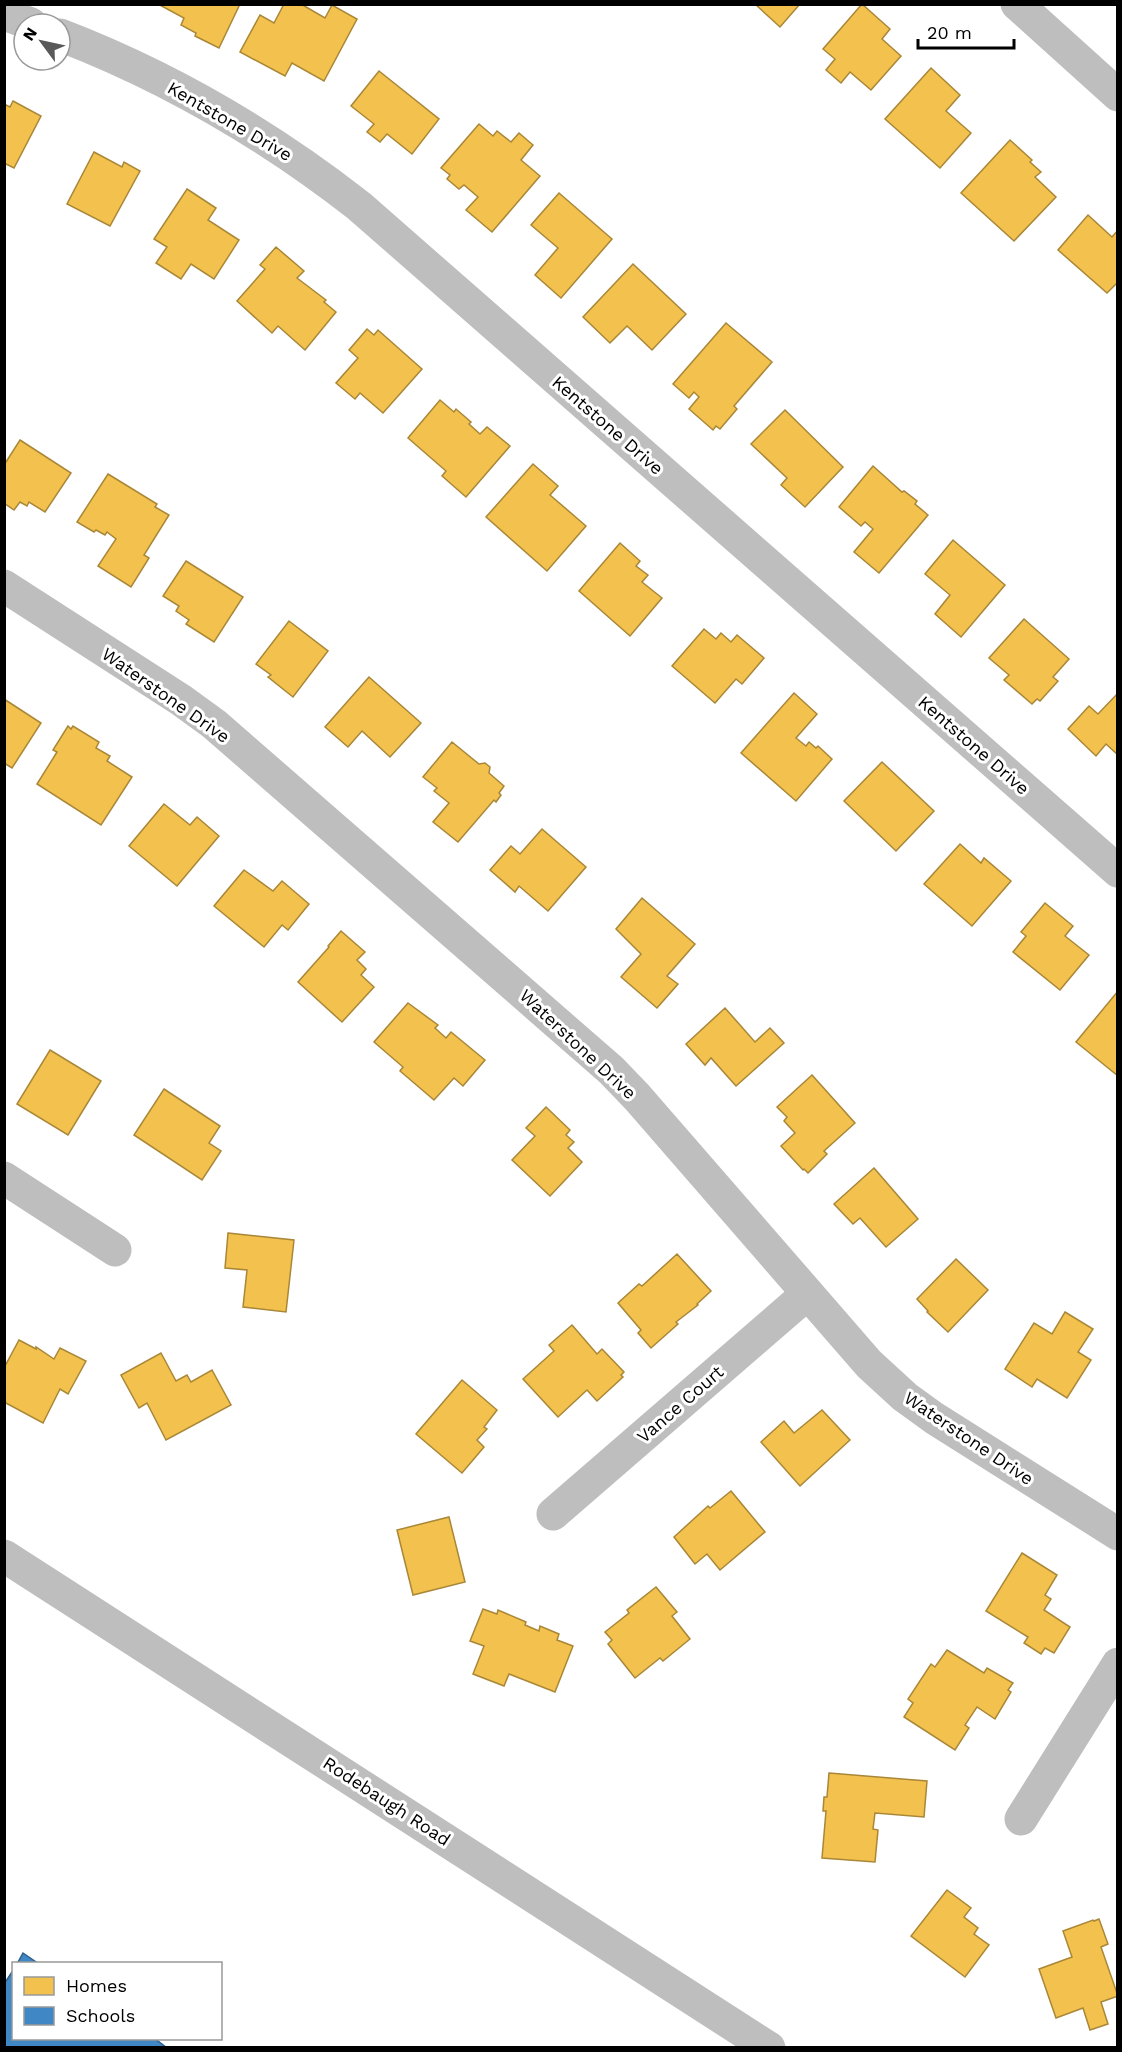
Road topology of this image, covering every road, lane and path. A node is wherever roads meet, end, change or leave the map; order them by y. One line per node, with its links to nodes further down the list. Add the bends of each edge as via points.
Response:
1 (1017, 4): 3 (street)
2 (72, 40): 5 (street, Kentstone Drive, via 112,55 235,121 294,158 358,206)
3 (1118, 95)
4 (4, 586): 8 (street, Waterstone Drive, via 214,724 595,1056 637,1097)
5 (1118, 871)
6 (4, 1178): 7 (street)
7 (115, 1250)
8 (807, 1294): 9 (street, Vance Court); 10 (street, Waterstone Drive, via 869,1364 918,1407)
9 (553, 1514)
10 (1118, 1534)
11 (4, 1556): 14 (street, Rodebaugh Road)
12 (1118, 1664): 13 (street)
13 (1021, 1819)
14 (769, 2048)

